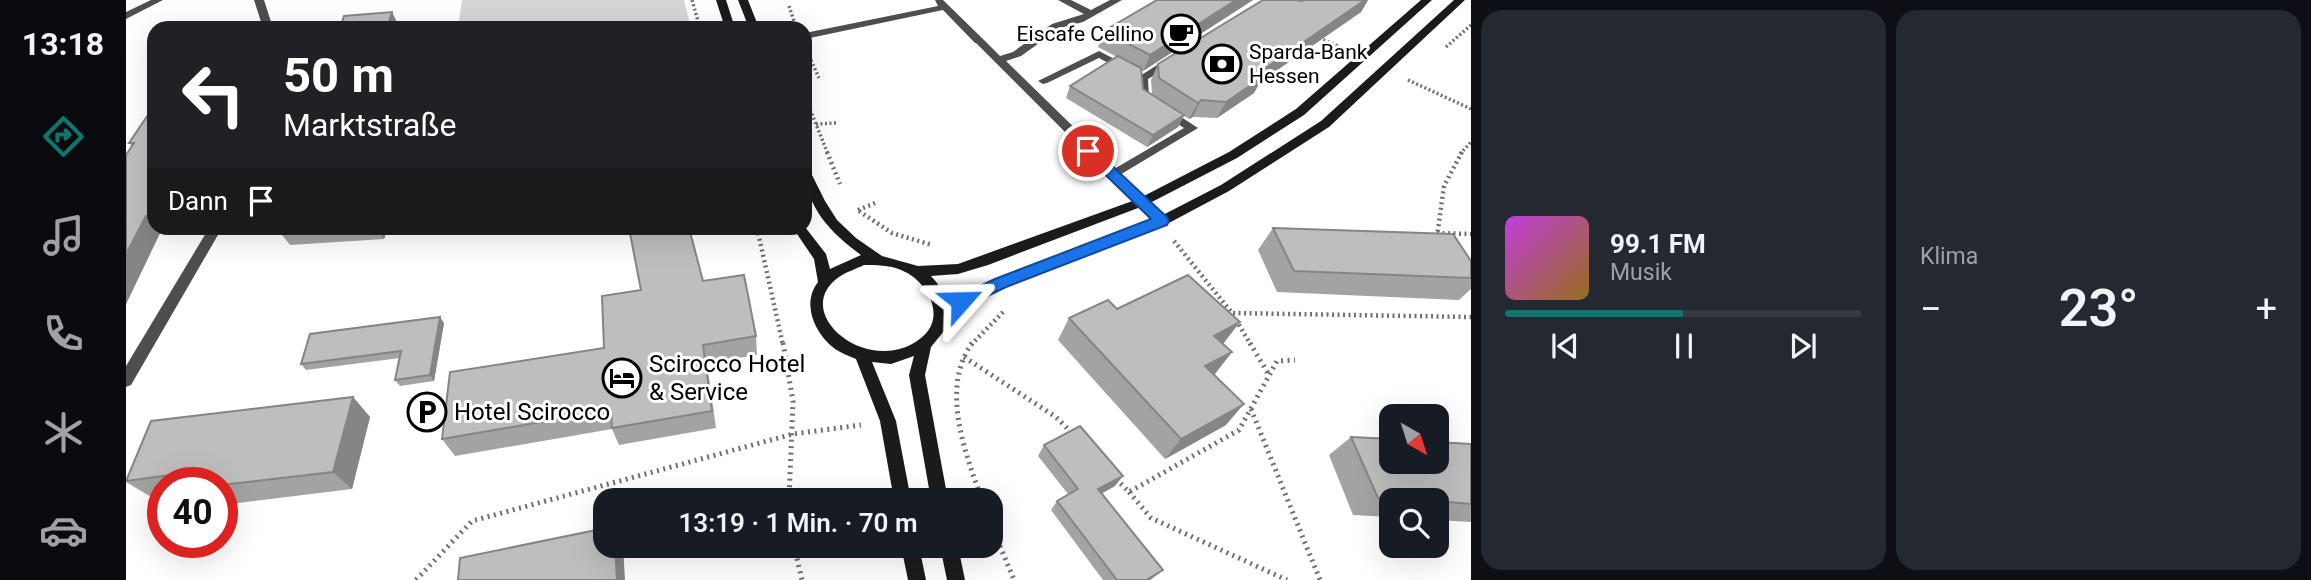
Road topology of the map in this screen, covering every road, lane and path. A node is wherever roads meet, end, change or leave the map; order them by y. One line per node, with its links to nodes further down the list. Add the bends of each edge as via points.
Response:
1 (158, 0): 12 (street)
2 (259, 0): 13 (street)
3 (692, 0): 14 (path)
4 (721, 0): 15 (street)
5 (743, 0): 16 (street)
6 (1063, 0): 11 (street)
7 (1117, 0): 11 (street)
8 (1427, 0): 33 (street, via 1300,112 1233,155)
9 (1460, 0): 35 (street, via 1325,124 1225,188)
10 (937, 2): 17 (street); 19 (street)
11 (1092, 14): 19 (street, via 1056,26 1017,54)
12 (126, 16)
13 (266, 21)
14 (698, 21)
15 (728, 21)
16 (751, 21)
17 (812, 34)
18 (1177, 57): 22 (street)
19 (999, 60): 30 (street)
20 (812, 63): 21 (path)
21 (819, 78)
22 (1143, 78): 24 (street, via 1099,54); 30 (street, via 1143,97 1192,128)
23 (1408, 80): 25 (path)
24 (1043, 81)
25 (1471, 109)
26 (812, 114): 28 (path)
27 (836, 123): 28 (path)
28 (816, 124): 31 (path)
29 (1471, 142): 36 (path, via 1448,169 1438,206)
30 (1113, 176): 33 (street)
31 (842, 189)
32 (812, 190): 44 (street, via 819,207 847,239)
33 (1142, 202): 35 (street); 45 (street, via 958,269)
34 (875, 203): 43 (path, via 858,210 881,229)
35 (1162, 221): 48 (street)
36 (1437, 233): 37 (path); 42 (path)
37 (1471, 234)
38 (211, 235): 56 (street)
39 (760, 235): 58 (path, via 766,279 785,344)
40 (804, 235): 46 (street, via 821,258)
41 (1170, 236): 49 (path)
42 (1437, 241)
43 (936, 246)
44 (878, 260): 45 (street); 46 (street, via 848,264)
45 (916, 271): 48 (street, via 929,282)
46 (825, 281): 52 (street, via 816,301 819,323 836,343)
47 (1007, 309): 53 (path, via 982,328)
48 (942, 310): 51 (street, via 934,335)
49 (1232, 313): 50 (path); 55 (path)
50 (1471, 317)
51 (924, 345): 52 (street, via 907,355 885,359); 63 (street, via 917,375)
52 (862, 356): 62 (street, via 887,421)
53 (964, 357): 59 (path, via 1056,417); 64 (path, via 956,370 958,414)
54 (1295, 360): 55 (path, via 1277,361)
55 (1269, 376): 57 (path)
56 (126, 380)
57 (1251, 408): 65 (path, via 1239,430); 76 (path)
58 (793, 434): 61 (path); 70 (path, via 472,521)
59 (1084, 445)
60 (1111, 474): 65 (path)
61 (790, 488)
62 (900, 488)
63 (938, 488)
64 (979, 488)
65 (1129, 492): 75 (path, via 1151,518)
66 (1003, 553): 74 (path)
67 (797, 558): 71 (path)
68 (912, 558): 72 (street)
69 (951, 558): 73 (street)
70 (416, 580)
71 (802, 580)
72 (917, 580)
73 (956, 580)
74 (1014, 580)
75 (1287, 580)
76 (1320, 580)

